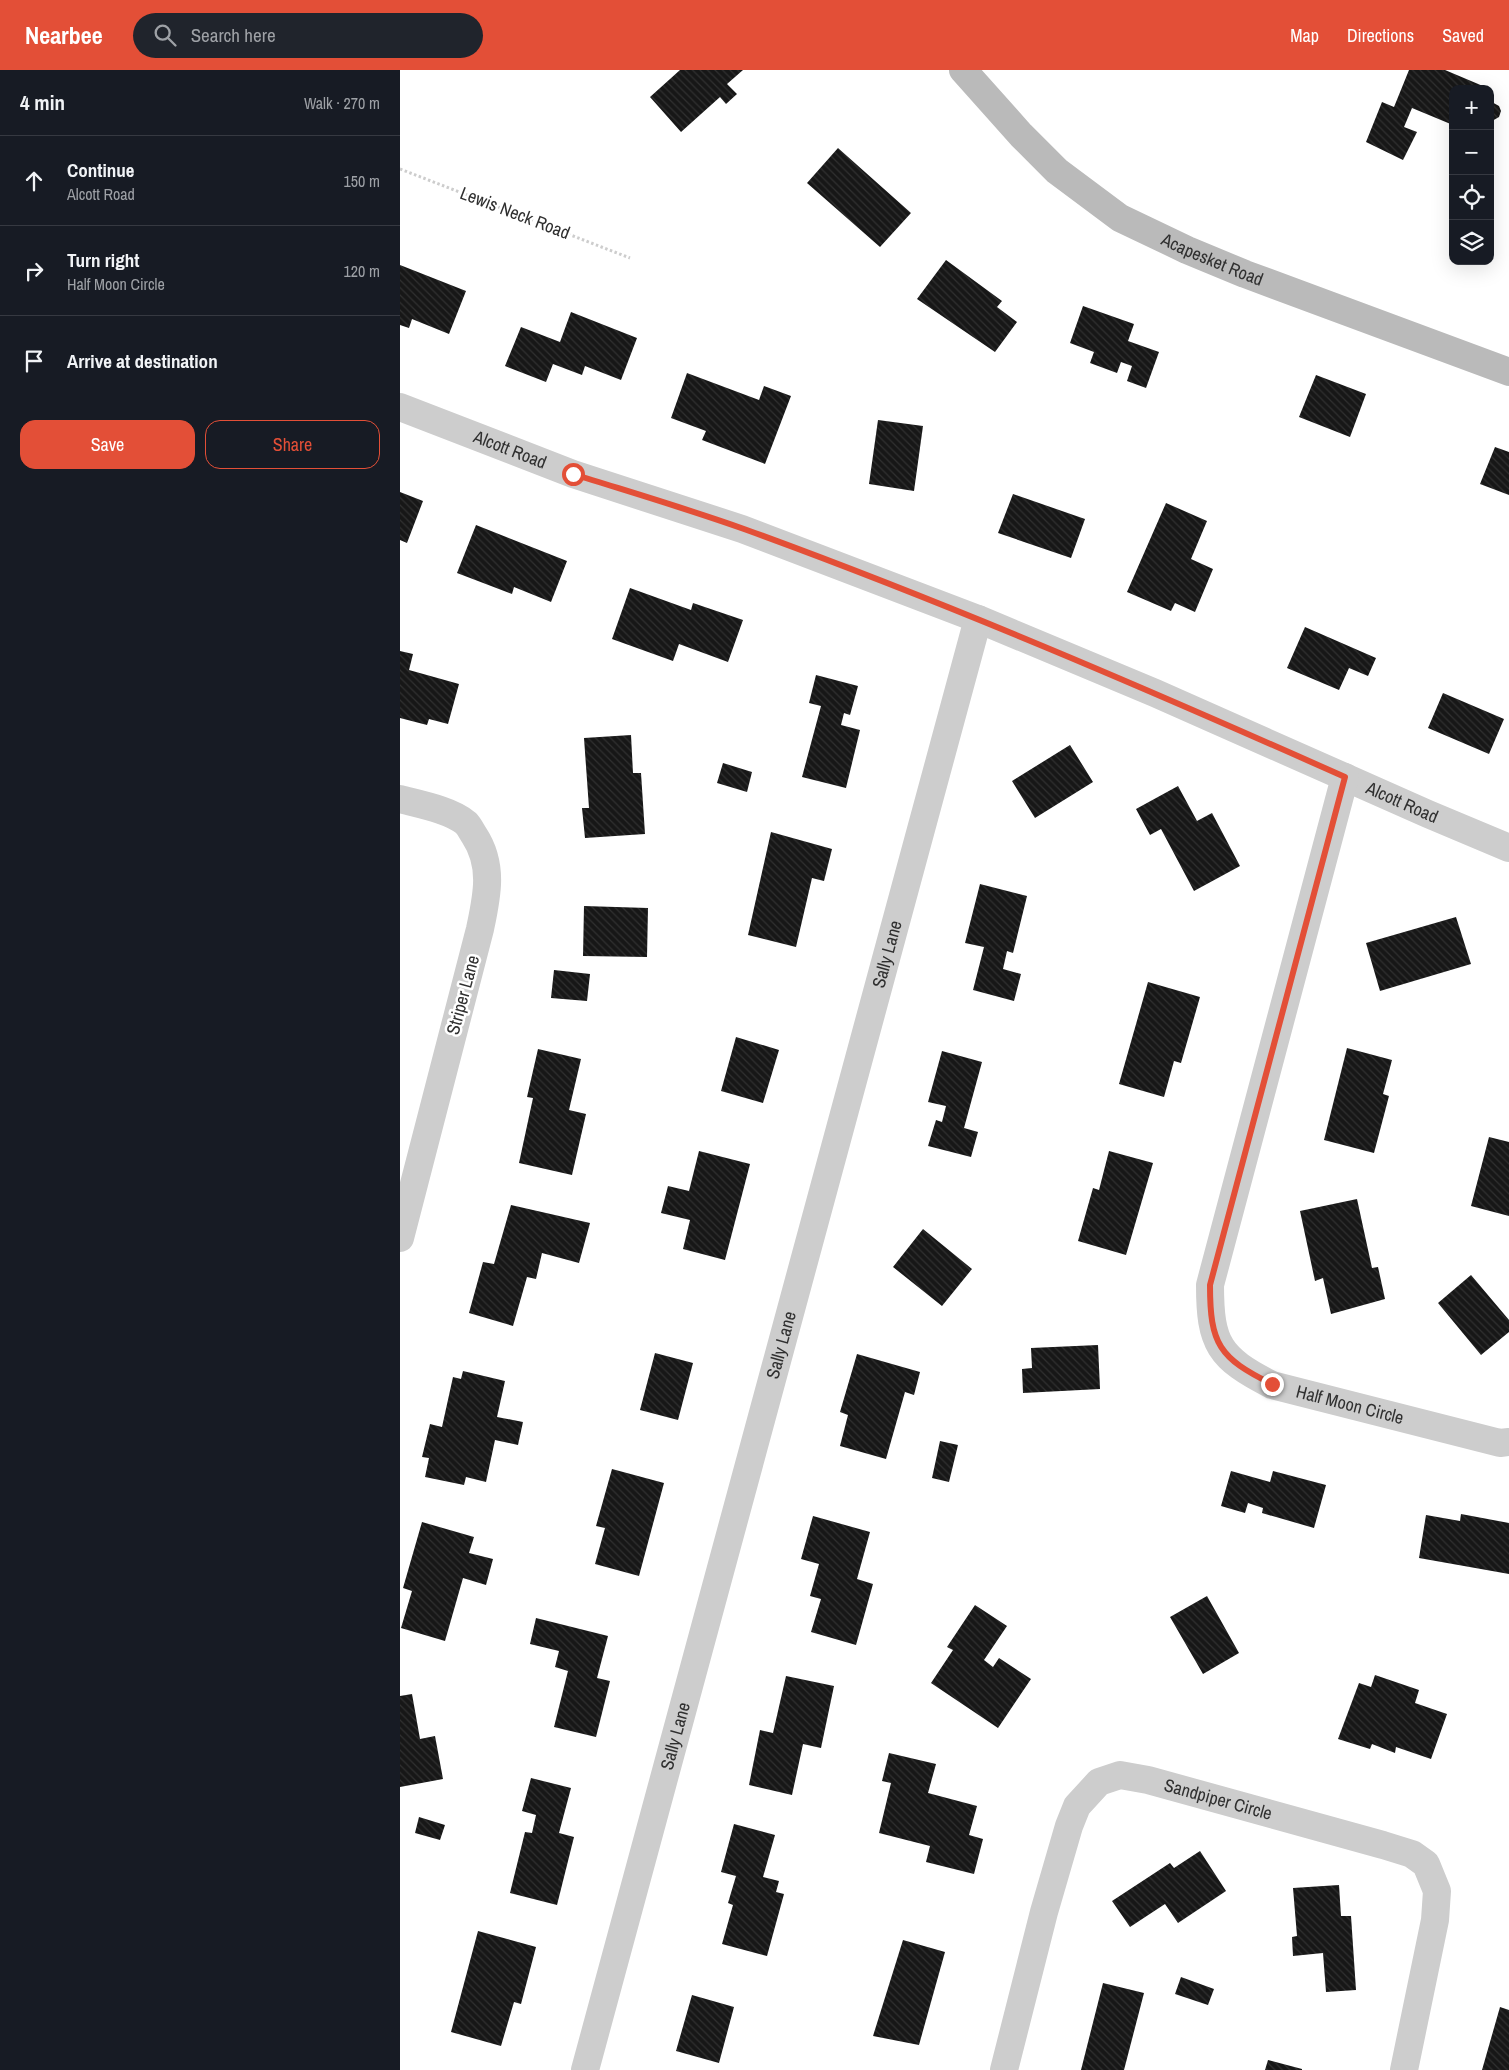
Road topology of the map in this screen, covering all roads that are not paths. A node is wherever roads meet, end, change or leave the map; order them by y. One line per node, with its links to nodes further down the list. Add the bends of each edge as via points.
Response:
1 (962, 70): 2 (main road, Acapesket Road, via 1057,171 1120,218 1245,274)
2 (1509, 372)
3 (400, 407): 4 (street, Alcott Road, via 573,474 742,528)
4 (978, 619): 5 (street, Alcott Road); 10 (street, Sally Lane)
5 (1345, 777): 7 (street, Alcott Road); 9 (street, Half Moon Circle, via 1210,1285 1214,1333 1227,1356 1272,1384 1500,1443)
6 (400, 799): 8 (street, Striper Lane, via 438,809 466,823 483,848 488,872 480,929)
7 (1509, 848)
8 (400, 1238)
9 (1509, 1442)
10 (585, 2070)
11 (1004, 2070): 12 (street, Sandpiper Circle, via 1069,1826 1077,1806 1099,1782 1120,1775 1383,1845 1412,1854 1426,1864 1437,1891 1435,1920)
12 (1404, 2070)

